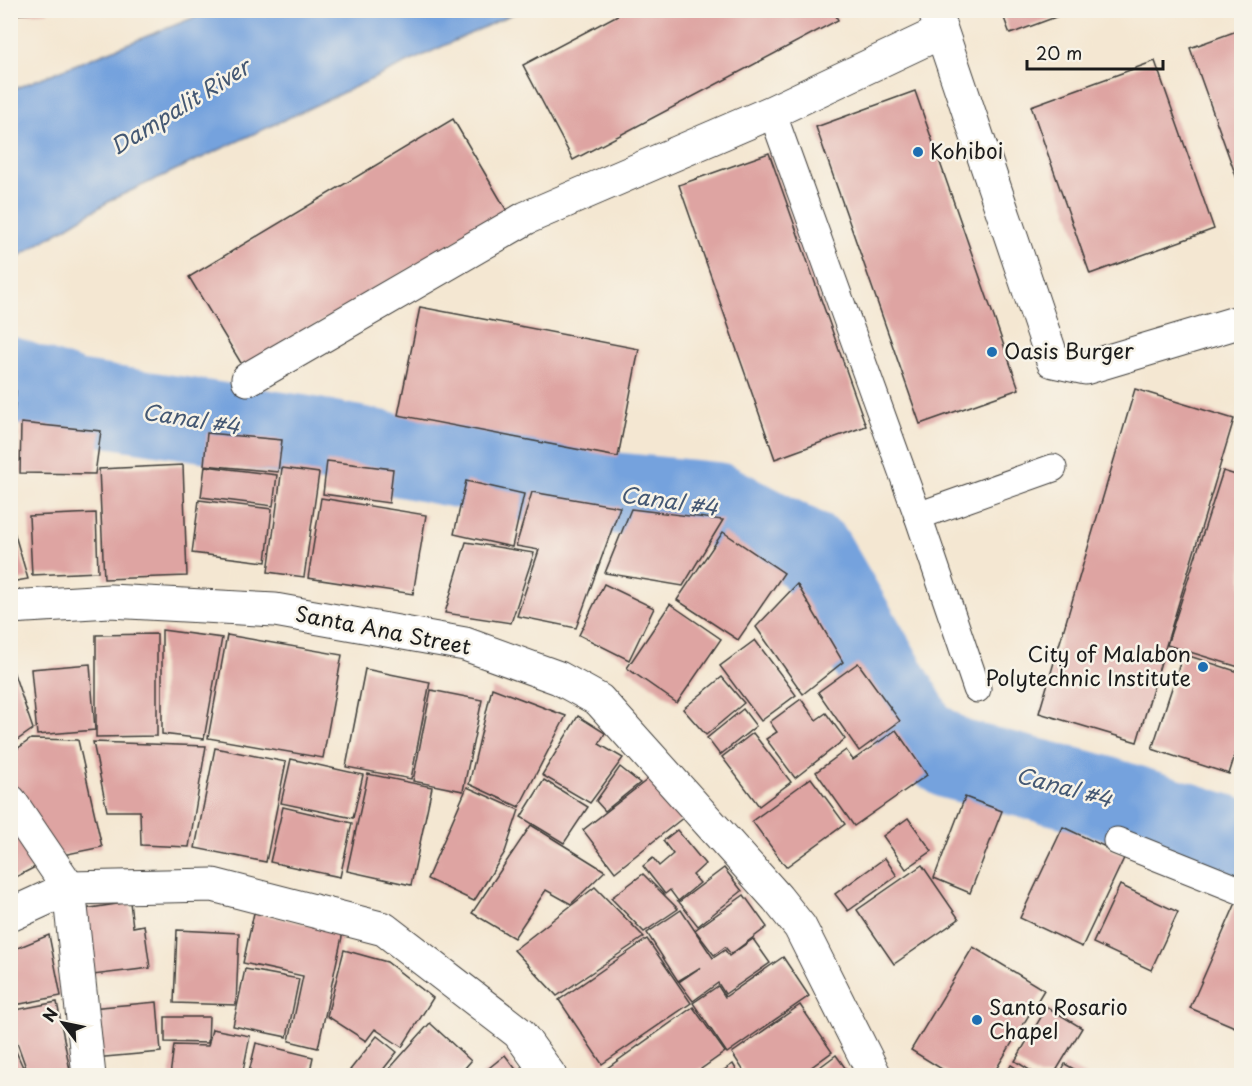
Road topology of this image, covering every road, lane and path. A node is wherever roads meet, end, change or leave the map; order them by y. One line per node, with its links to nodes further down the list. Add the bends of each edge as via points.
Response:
1 (938, 21): 2 (street); 3 (street, via 1053,361 1085,368)
2 (772, 112): 4 (street, via 526,218); 6 (lane)
3 (1242, 321)
4 (248, 379)
5 (1053, 468): 6 (lane)
6 (918, 516): 8 (lane)
7 (10, 606): 16 (street, Santa Ana Street, via 110,601 276,610 465,644 559,678 599,700 777,898 800,927)
8 (976, 689)
9 (10, 801): 11 (street)
10 (1117, 842): 12 (lane)
11 (69, 888): 13 (street); 14 (street); 15 (street, via 213,885 384,928 519,1034)
12 (1242, 891)
13 (10, 915)
14 (89, 1076)
15 (550, 1076)
16 (875, 1076)

